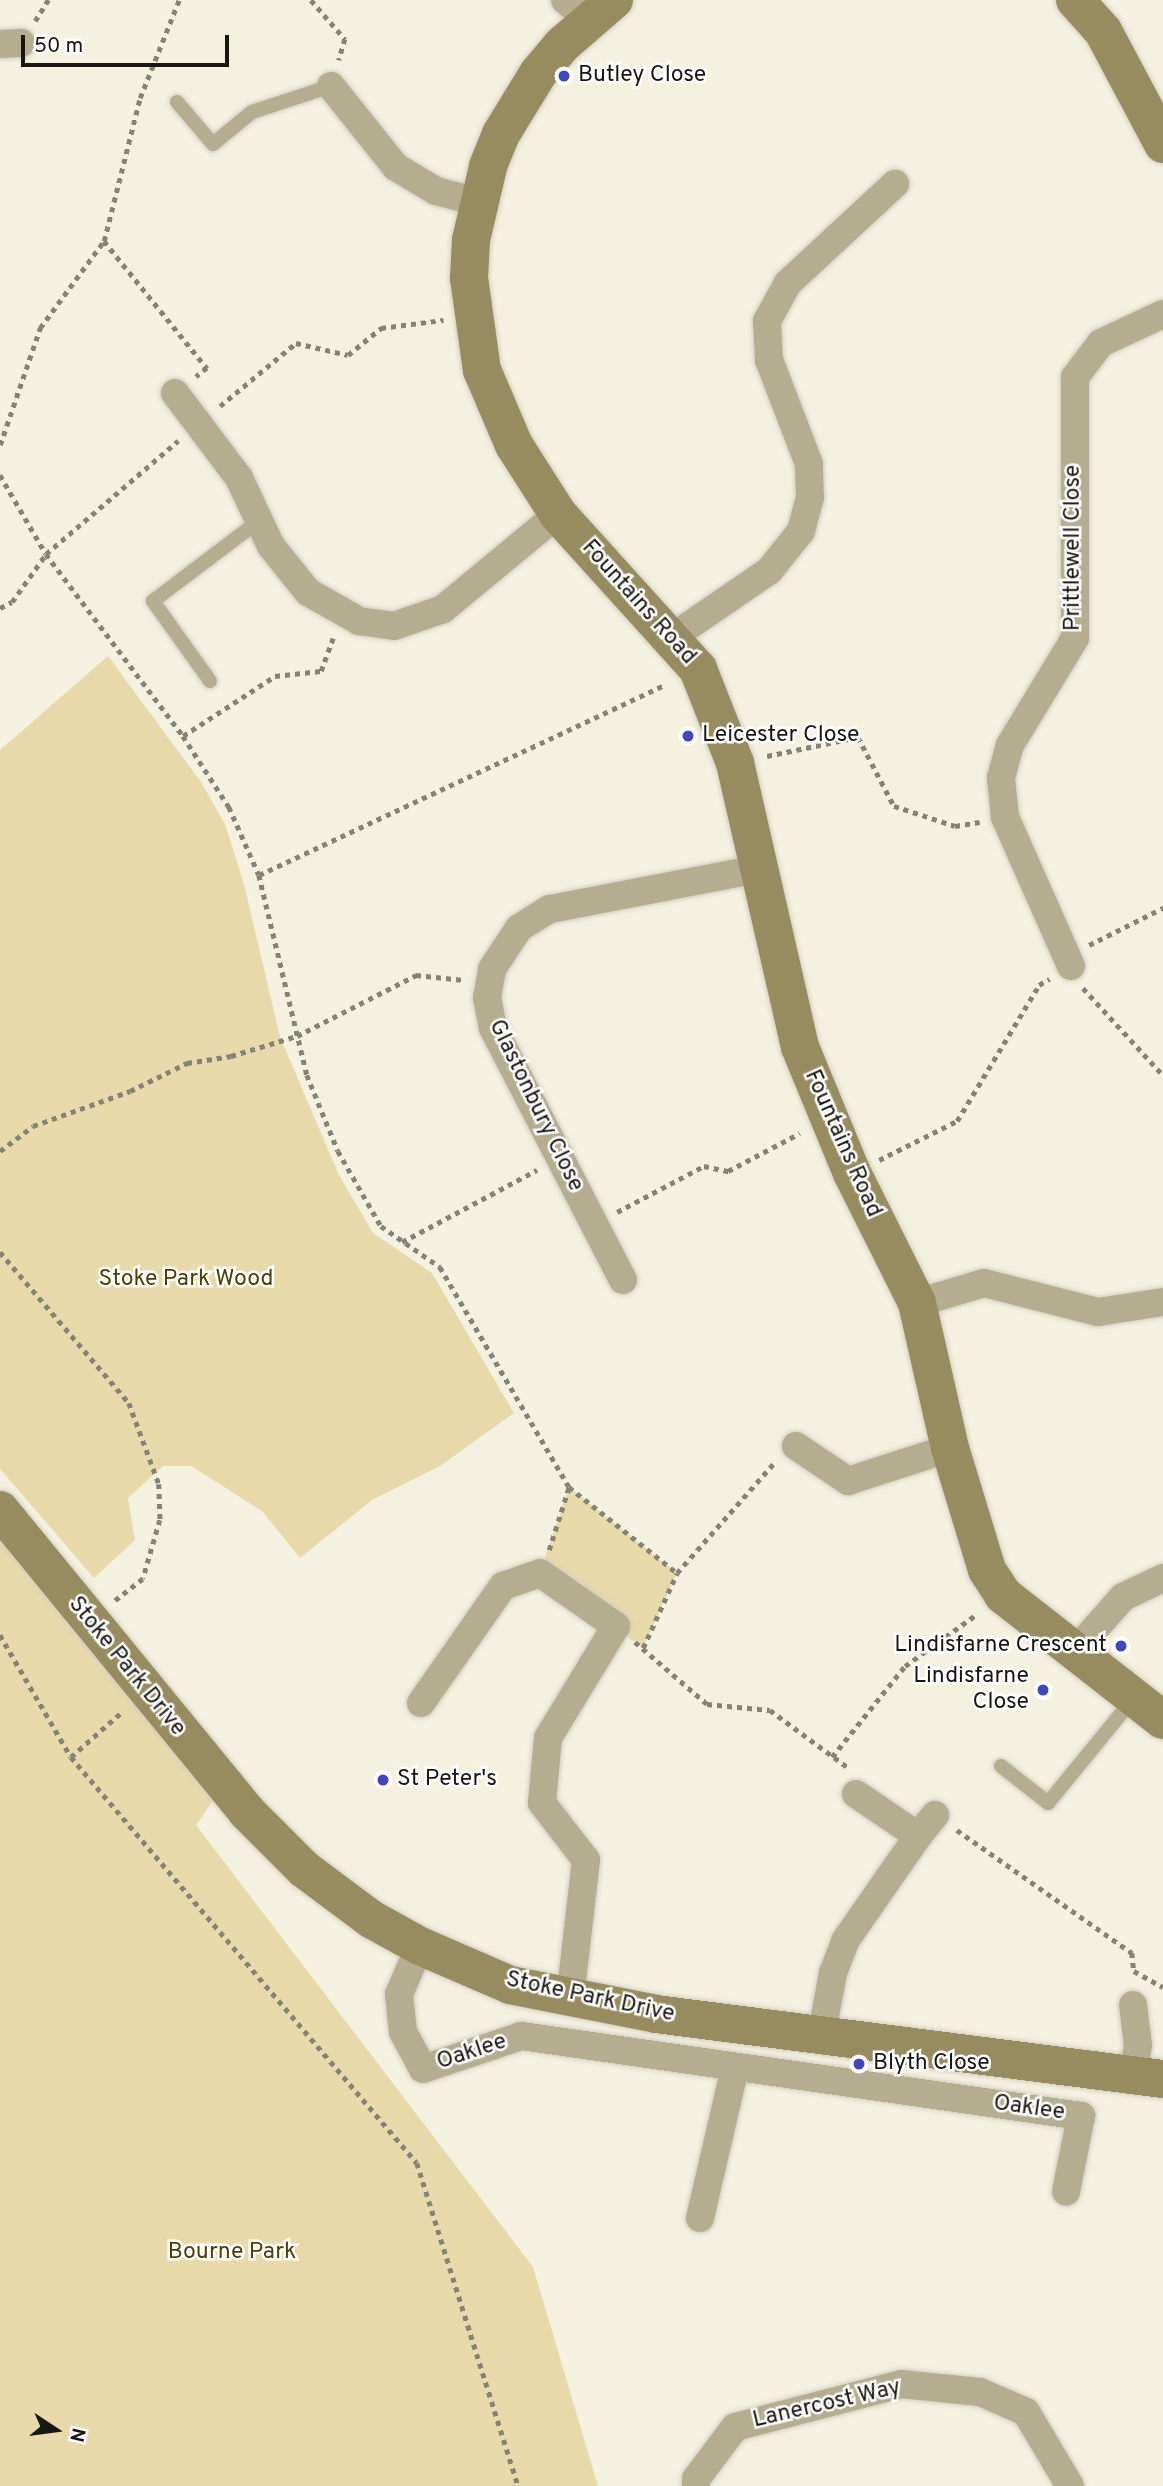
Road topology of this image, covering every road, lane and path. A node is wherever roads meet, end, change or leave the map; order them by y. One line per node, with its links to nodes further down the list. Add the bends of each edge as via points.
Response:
1 (178, 0): 10 (path, via 139,98)
2 (311, 0): 5 (path, via 345,39)
3 (1082, 2): 7 (street, via 1103,31)
4 (589, 7): 9 (street, Fountains Road, via 519,102 501,134)
5 (331, 86): 6 (lane, via 252,112 213,144); 9 (street, via 396,167 436,191)
6 (177, 102)
7 (1163, 144)
8 (895, 184): 18 (street, via 788,283 768,321 769,360 810,464 810,498 801,531 769,571)
9 (478, 202): 15 (street, Fountains Road, via 469,278 482,370 514,445)
10 (104, 241): 12 (path, via 207,368); 13 (path, via 40,328)
11 (1163, 314): 23 (street, Prittlewell Close, via 1101,343 1076,377 1075,638 1010,745 1001,778)
12 (175, 393): 16 (street, via 239,478)
13 (0, 445)
14 (0, 475): 21 (path, via 46,554)
15 (558, 514): 17 (street, via 428,618 377,625); 18 (street, Fountains Road)
16 (260, 520): 17 (street, via 271,546 308,592); 20 (lane, via 153,601)
17 (342, 615): 21 (path, via 321,671 275,676)
18 (671, 638): 19 (street, Fountains Road)
19 (698, 669): 22 (street, Fountains Road); 25 (path)
20 (210, 681)
21 (183, 736): 25 (path, via 229,807)
22 (735, 764): 23 (path, via 858,737 894,806 955,826); 24 (street, Fountains Road)
23 (1005, 817): 27 (street, Prittlewell Close)
24 (757, 869): 28 (street, via 550,909 526,922 507,941); 31 (street, Fountains Road, via 800,1047)
25 (259, 875): 29 (path)
26 (1163, 908): 27 (path)
27 (1068, 961): 30 (path, via 1088,997); 34 (path, via 1039,985 957,1121)
28 (488, 982): 29 (path, via 416,975); 33 (street, Glastonbury Close, via 493,1028)
29 (297, 1036): 32 (path, via 231,1056 187,1063 130,1091 33,1126); 36 (path, via 307,1075 338,1151 381,1226)
30 (1163, 1075)
31 (828, 1118): 34 (street, Fountains Road); 35 (path, via 728,1171 704,1166)
32 (0, 1150)
33 (559, 1158): 35 (street, Glastonbury Close); 36 (path)
34 (852, 1172): 40 (street, Fountains Road)
35 (594, 1224): 38 (street, Glastonbury Close)
36 (402, 1242): 43 (path, via 440,1267)
37 (0, 1252): 49 (path, via 129,1403 159,1484 160,1520 143,1579)
38 (622, 1280)
39 (1163, 1301): 40 (street, via 1098,1312 984,1283)
40 (917, 1303): 42 (street, Fountains Road)
41 (796, 1446): 42 (street, via 848,1481); 46 (path, via 766,1469)
42 (950, 1448): 48 (street, Fountains Road, via 988,1570)
43 (569, 1487): 45 (path); 46 (path)
44 (0, 1510): 49 (street, Stoke Park Drive)
45 (540, 1573): 55 (street, via 503,1586); 62 (street, via 615,1626 548,1738 542,1803 586,1860)
46 (677, 1573): 51 (path)
47 (1163, 1578): 52 (street, via 1123,1597)
48 (1003, 1595): 52 (street, Fountains Road); 58 (path, via 905,1666)
49 (90, 1622): 53 (street, Stoke Park Drive)
50 (0, 1635): 57 (path)
51 (643, 1648)
52 (1076, 1650): 54 (street, Fountains Road)
53 (146, 1691): 57 (path); 61 (street, Stoke Park Drive, via 247,1812 304,1869 347,1902)
54 (1135, 1695): 56 (street, Fountains Road); 59 (lane, via 1048,1803)
55 (421, 1703)
56 (1163, 1720)
57 (71, 1757): 69 (path, via 417,2163)
58 (832, 1757)
59 (1001, 1766)
60 (856, 1794): 64 (street, via 927,1825 845,1941 833,1973)
61 (420, 1946): 62 (street, Stoke Park Drive, via 510,1985); 65 (street, Oaklee, via 399,1994 403,2032 423,2069 521,2036)
62 (570, 1998): 64 (street, Stoke Park Drive)
63 (1133, 2005): 66 (street)
64 (821, 2037): 66 (street, Stoke Park Drive)
65 (735, 2067): 67 (street, Oaklee, via 1081,2116); 68 (street)
66 (1148, 2078)
67 (1066, 2192)
68 (700, 2218)
69 (518, 2486)
70 (696, 2486): 71 (street, Lanercost Way, via 696,2479 735,2427 901,2384 979,2392 1026,2412)
71 (1070, 2486)

